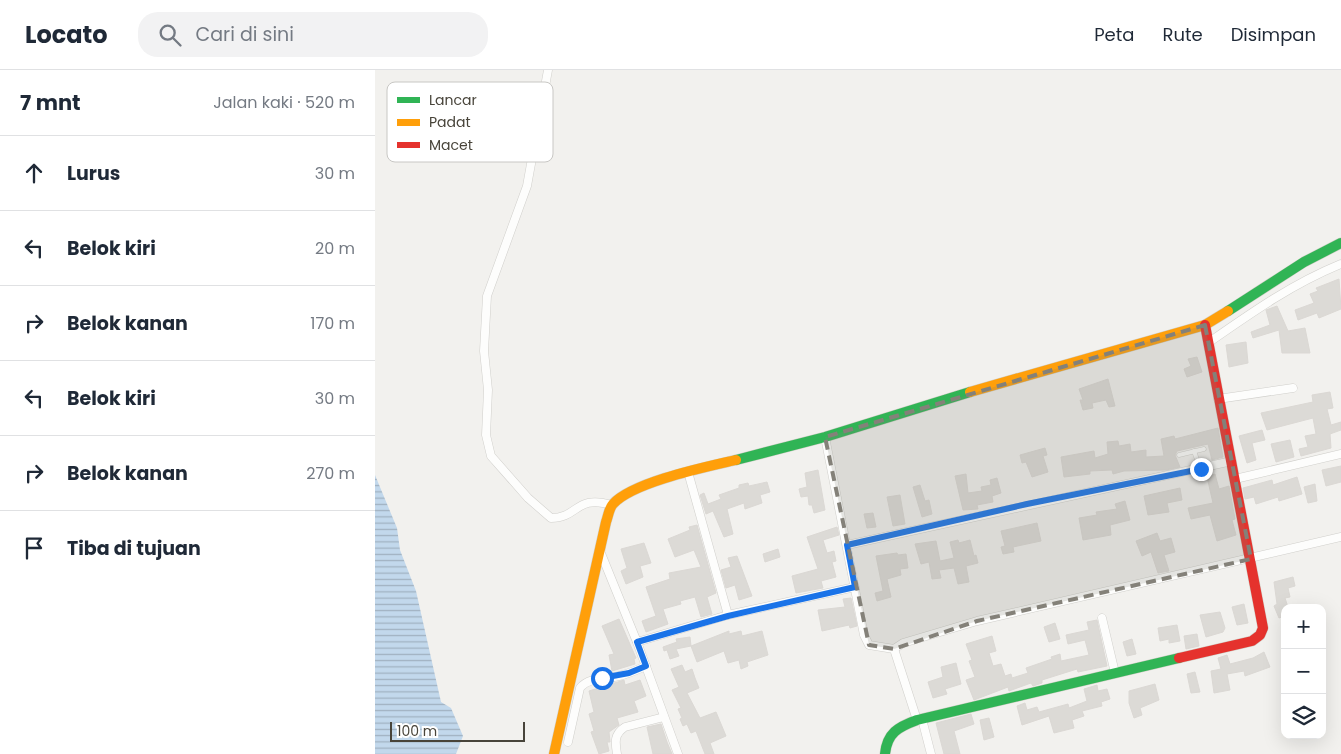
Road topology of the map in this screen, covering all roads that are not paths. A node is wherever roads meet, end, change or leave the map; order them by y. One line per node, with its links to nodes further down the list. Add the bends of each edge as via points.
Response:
1 (531, 162): 17 (street, via 527,186 487,296 484,351 488,390 486,434 491,456 551,518 565,515 594,500)
2 (1341, 243): 4 (street, via 1312,257)
3 (1341, 264): 5 (street, via 1308,278 1262,305)
4 (1205, 325): 5 (street); 8 (street)
5 (1208, 343): 7 (street)
6 (1293, 388): 7 (street)
7 (1218, 398): 13 (street)
8 (825, 437): 15 (street); 19 (street)
9 (1204, 449): 10 (lane)
10 (1194, 451): 12 (lane); 14 (lane)
11 (1341, 454): 16 (street)
12 (1179, 455)
13 (1231, 461): 14 (street); 16 (street)
14 (1201, 469): 19 (street)
15 (688, 472): 17 (street, via 629,492); 23 (street)
16 (1235, 479): 21 (street)
17 (612, 505): 20 (street)
18 (1341, 537): 21 (street)
19 (847, 545): 22 (street)
20 (599, 551): 25 (street); 32 (street)
21 (1252, 562): 26 (street, via 977,621 903,643); 28 (street, via 1263,628 1260,635 1252,641)
22 (855, 587): 23 (street); 26 (street, via 864,635 869,645)
23 (728, 616): 25 (street)
24 (1102, 618): 28 (street)
25 (637, 642): 27 (street)
26 (894, 649): 30 (street)
27 (646, 666): 29 (street); 31 (street, via 583,684)
28 (1115, 674): 30 (street)
29 (664, 717): 33 (street, via 625,727 615,741); 34 (street)
30 (919, 719): 35 (street, via 894,728 885,744); 36 (street)
31 (568, 742)
32 (554, 754)
33 (617, 754)
34 (678, 754)
35 (885, 754)
36 (931, 754)

